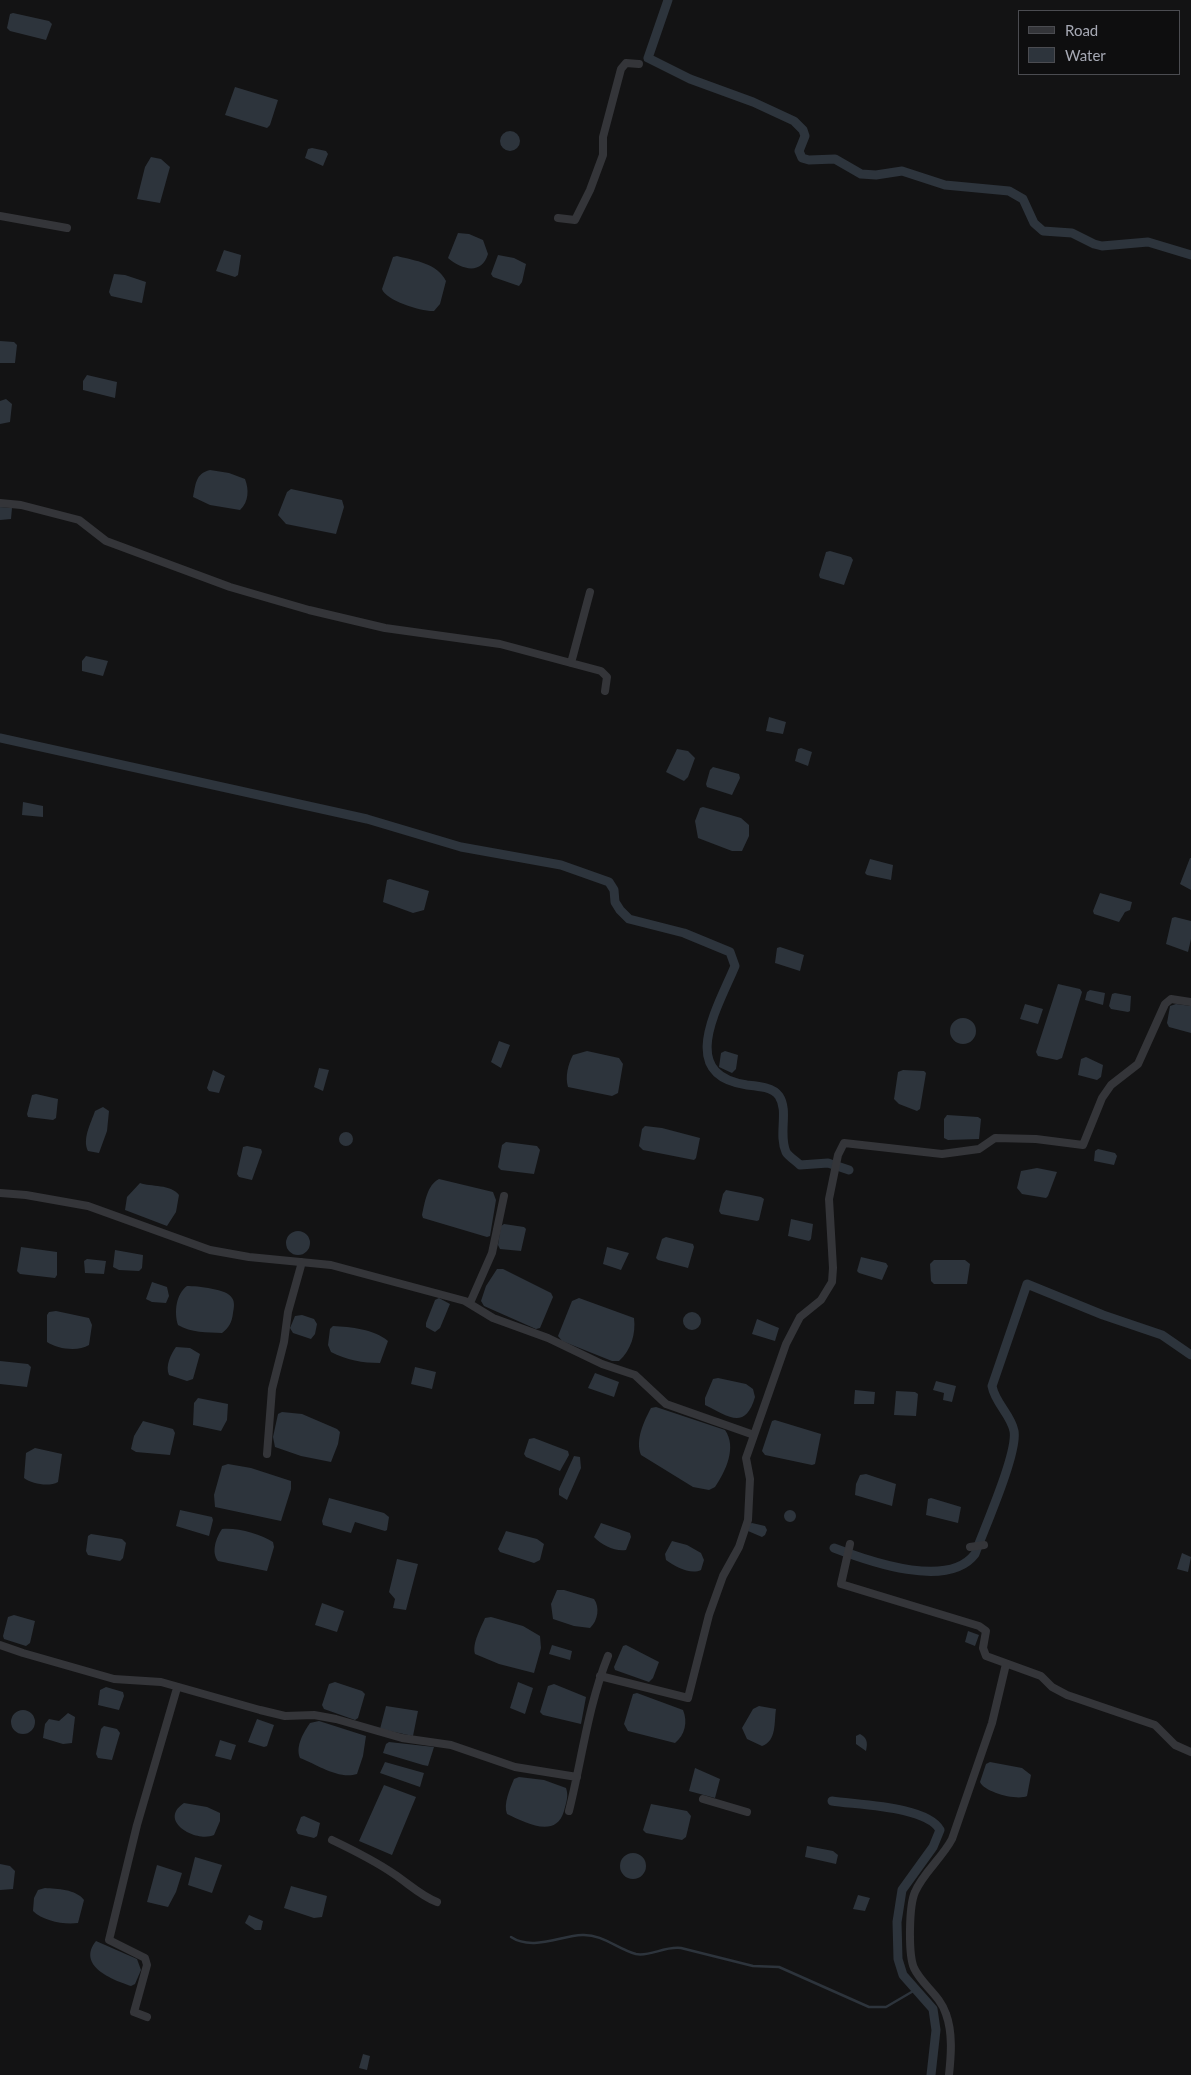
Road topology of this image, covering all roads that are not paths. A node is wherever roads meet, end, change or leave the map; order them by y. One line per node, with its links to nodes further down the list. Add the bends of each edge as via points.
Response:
1 (639, 64): 3 (street, via 626,63 621,69 603,137 603,156 580,212 575,220)
2 (0, 216): 4 (street)
3 (558, 218)
4 (67, 228)
5 (0, 503): 7 (street, via 79,520 106,542 230,587 309,610 385,628 500,644)
6 (590, 592): 7 (street)
7 (571, 663): 8 (street, via 606,674)
8 (605, 691)
9 (1191, 1002): 14 (street, via 1171,999 1165,1004 1138,1064 1111,1085 1102,1098 1083,1145 995,1138 979,1149 928,1154 844,1143 833,1175 829,1214 832,1282 822,1300 800,1317 794,1327)
10 (0, 1193): 12 (street, via 88,1206 210,1250)
11 (504, 1196): 13 (street, via 492,1252)
12 (302, 1262): 13 (street, via 331,1264); 15 (street, via 272,1389)
13 (470, 1303): 14 (street, via 493,1318 635,1375 666,1404)
14 (754, 1435): 22 (street, via 746,1458 750,1479 748,1520 709,1615 688,1698)
15 (267, 1454)
16 (850, 1544): 21 (street, via 841,1584 979,1626 986,1631 983,1653)
17 (984, 1545): 18 (street)
18 (970, 1547)
19 (0, 1644): 23 (street, via 97,1675 161,1682)
20 (608, 1656): 22 (street)
21 (1006, 1664): 24 (street, via 1041,1676 1067,1695 1155,1726 1175,1745); 32 (street, via 980,1762 952,1839 944,1854 920,1882 912,1902 911,1956 914,1968 942,2004 947,2016)
22 (600, 1676): 25 (street)
23 (177, 1688): 25 (street, via 285,1716 314,1715 336,1719 384,1734 451,1745 515,1767); 31 (street, via 108,1940 145,1958 147,1965 134,2012)
24 (1191, 1752)
25 (577, 1777): 27 (street)
26 (703, 1799): 28 (street)
27 (569, 1811)
28 (746, 1812)
29 (332, 1840): 30 (street, via 395,1874 422,1897)
30 (437, 1902)
31 (147, 2017)
32 (949, 2075)

